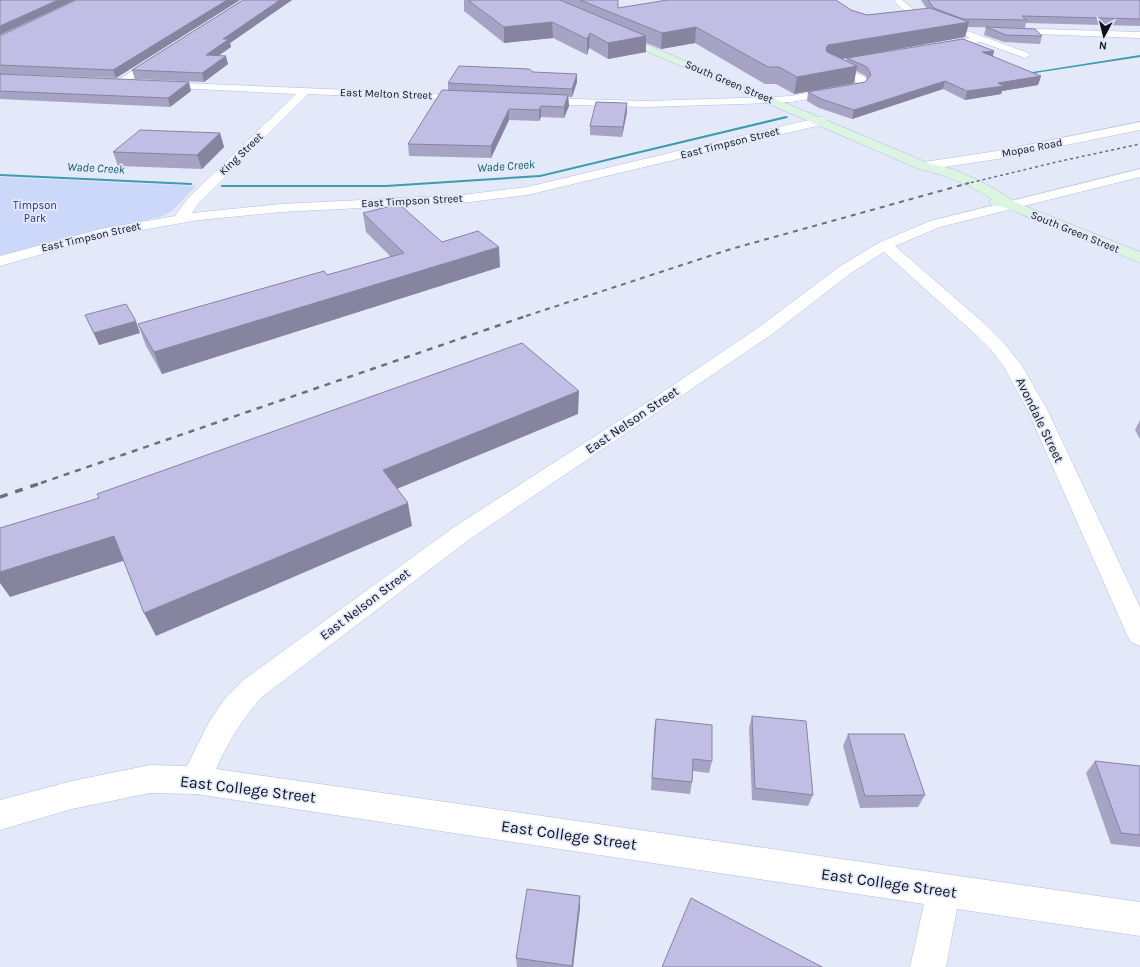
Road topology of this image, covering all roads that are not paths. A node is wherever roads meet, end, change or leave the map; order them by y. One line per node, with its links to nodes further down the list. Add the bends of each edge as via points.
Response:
1 (898, 0): 2 (street, via 912,12)
2 (953, 28): 4 (street); 5 (street)
3 (608, 31): 14 (street, South Green Street)
4 (1140, 35)
5 (981, 39): 6 (street); 8 (street)
6 (928, 48)
7 (164, 54): 10 (street, via 114,83)
8 (1025, 55)
9 (844, 62): 14 (street, via 829,65 861,79 862,85 791,99)
10 (134, 84)
11 (149, 84): 12 (street, East Melton Street)
12 (305, 91): 13 (street, East Melton Street); 21 (street, King Street, via 193,201)
13 (480, 98)
14 (771, 100): 15 (street, via 646,104); 16 (street, South Green Street)
15 (527, 101)
16 (821, 121): 18 (street, South Green Street); 21 (street, East Timpson Street, via 574,182 527,191 462,199 260,210)
17 (1140, 126): 18 (street, Mopac Road, via 996,155)
18 (924, 166): 20 (street, South Green Street, via 932,175 976,196)
19 (1140, 173): 20 (street, East Nelson Street)
20 (1010, 205): 22 (street, East Nelson Street, via 920,229); 23 (street, South Green Street)
21 (180, 219): 24 (street, East Timpson Street, via 83,237)
22 (885, 245): 25 (street, Avondale Street, via 980,329 1013,366 1038,411); 26 (street, East Nelson Street, via 845,270 765,331 667,398 462,533 252,689 219,731)
23 (1140, 258)
24 (0, 261)
25 (1140, 635)
26 (196, 780): 27 (street, East College Street, via 150,780 72,795); 28 (street, East College Street)
27 (0, 815)
28 (943, 891): 29 (street, East College Street); 30 (street)
29 (1140, 919)
30 (928, 967)

